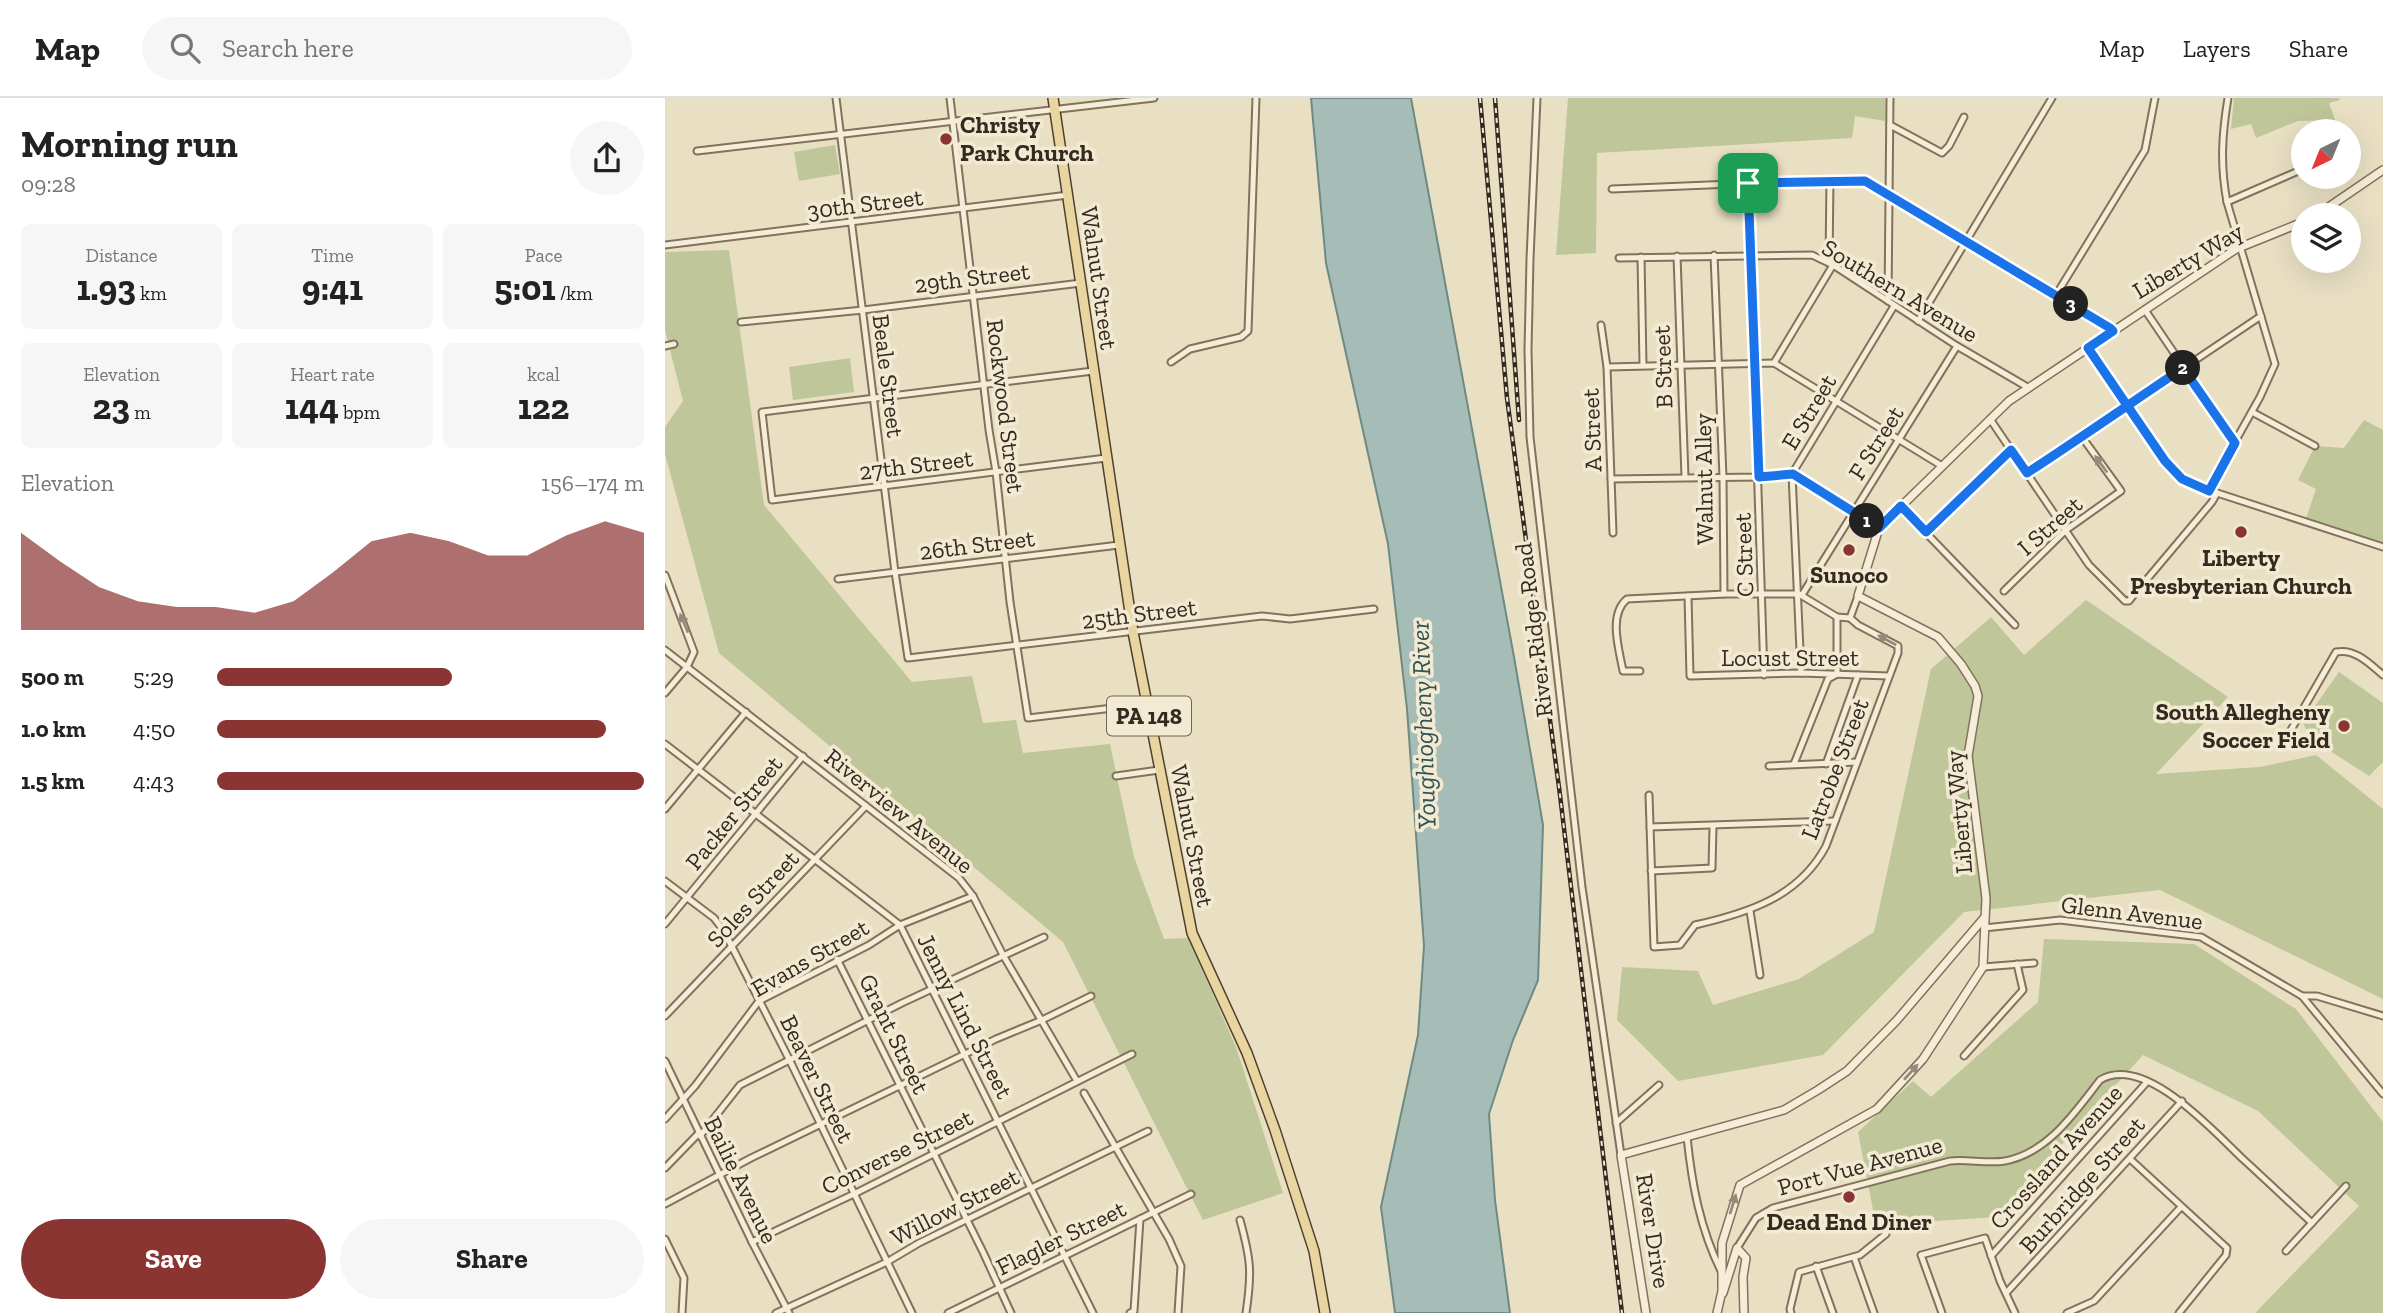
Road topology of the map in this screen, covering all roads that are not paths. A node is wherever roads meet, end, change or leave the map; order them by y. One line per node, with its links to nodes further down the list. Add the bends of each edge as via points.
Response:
1 (836, 98): 14 (street, Beale Street)
2 (950, 98): 12 (street, Rockwood Street)
3 (1154, 98): 10 (street)
4 (1256, 98): 53 (street, via 1248,331 1241,337 1190,349)
5 (1537, 98): 181 (street, River Ridge Road, via 1530,259 1530,437 1582,887)
6 (1890, 98): 13 (street)
7 (2052, 98): 28 (street)
8 (2155, 98): 39 (street, via 2145,150)
9 (2228, 98): 23 (street, via 2221,145)
10 (1054, 103): 12 (street); 21 (main road, Walnut Street / PA 148)
11 (1964, 117): 13 (street, via 1942,153)
12 (954, 122): 14 (street); 25 (street, Rockwood Street)
13 (1889, 125): 22 (street)
14 (841, 134): 15 (street); 26 (street, Beale Street)
15 (697, 151)
16 (2383, 170): 24 (street)
17 (2291, 174): 23 (street)
18 (1830, 180): 19 (street); 22 (street, via 1865,181); 36 (street)
19 (1748, 183): 20 (street); 31 (street, C Street)
20 (1612, 189)
21 (1068, 195): 25 (street, 30th Street); 37 (main road, Walnut Street / PA 148)
22 (1890, 195): 28 (street); 40 (street)
23 (2227, 202): 30 (street)
24 (2335, 203)
25 (962, 209): 26 (street, 30th Street); 38 (street, Rockwood Street)
26 (852, 223): 29 (street, 30th Street); 42 (street, Beale Street)
27 (2291, 227): 30 (street, Liberty Way)
28 (1966, 241): 39 (street); 45 (street)
29 (665, 245)
30 (2241, 247): 43 (street, Liberty Way); 44 (street)
31 (1750, 254): 32 (street, Southern Avenue); 36 (street, Southern Avenue, via 1812,255); 54 (street, C Street)
32 (1714, 255): 33 (street, Southern Avenue); 56 (street, Walnut Alley)
33 (1677, 256): 34 (street, Southern Avenue); 57 (street, B Street)
34 (1641, 257): 35 (street, Southern Avenue); 58 (street)
35 (1619, 258)
36 (1831, 264): 40 (street, Southern Avenue); 55 (street)
37 (1081, 283): 38 (street, 29th Street); 61 (main road, Walnut Street / PA 148)
38 (974, 295): 42 (street, 29th Street); 62 (street, Rockwood Street)
39 (2056, 295): 48 (street)
40 (1888, 301): 41 (street, Southern Avenue)
41 (1894, 306): 45 (street, Southern Avenue); 65 (street, E Street)
42 (863, 310): 46 (street, 29th Street); 64 (street, Beale Street)
43 (2145, 310): 48 (street, Liberty Way); 60 (street)
44 (2261, 316): 60 (street); 67 (street, via 2275,364)
45 (1918, 321): 51 (street, Southern Avenue)
46 (741, 322)
47 (1601, 325): 59 (street, A Street)
48 (2113, 331): 52 (street, Liberty Way)
49 (674, 344): 50 (street)
50 (665, 346)
51 (1957, 346): 63 (street, Southern Avenue); 70 (street, F Street)
52 (2088, 348): 63 (street, Liberty Way); 66 (street)
53 (1171, 362)
54 (1754, 362): 55 (street); 56 (street); 81 (street, C Street)
55 (1774, 362): 65 (street)
56 (1718, 363): 57 (street); 80 (street, Walnut Alley)
57 (1680, 364): 58 (street); 79 (street, B Street)
58 (1643, 365): 59 (street)
59 (1607, 367): 82 (street, A Street)
60 (2183, 368): 66 (street); 71 (street)
61 (1093, 371): 62 (street); 74 (main road, Walnut Street / PA 148)
62 (984, 384): 64 (street); 76 (street, Rockwood Street)
63 (2029, 388): 68 (street, Liberty Way)
64 (873, 398): 83 (street, Beale Street); 83 (street, 27th Street, via 762,412 772,500)
65 (1837, 400): 70 (street); 78 (street, E Street)
66 (2126, 407): 69 (street); 84 (street, via 2175,473)
67 (2252, 412): 71 (street); 72 (street)
68 (1990, 419): 73 (street); 75 (street, Liberty Way)
69 (2082, 437): 77 (street); 89 (street, I Street, one-way to 69, via 2121,491)
70 (1899, 439): 75 (street); 87 (street, F Street)
71 (2235, 443): 84 (street)
72 (2315, 446)
73 (2011, 450): 77 (street); 90 (street)
74 (1106, 458): 76 (street, 27th Street); 92 (main road, Walnut Street / PA 148)
75 (1942, 466): 86 (street, Liberty Way)
76 (996, 472): 83 (street, 27th Street); 94 (street, Rockwood Street)
77 (2027, 473): 89 (street)
78 (1793, 474): 81 (street); 87 (street); 101 (street, E Street)
79 (1685, 477): 80 (street); 82 (street)
80 (1723, 477): 81 (street); 99 (street, Walnut Alley)
81 (1759, 477): 100 (street, C Street)
82 (1611, 479): 91 (street, A Street)
83 (885, 486): 95 (street, Beale Street)
84 (2209, 491): 85 (street)
85 (2217, 493): 89 (street, via 2129,601 2089,565); 93 (street)
86 (1901, 506): 88 (street, Liberty Way); 90 (street)
87 (1853, 512): 88 (street); 101 (street, F Street)
88 (1879, 528): 103 (street, Liberty Way)
89 (2066, 530): 98 (street, I Street)
90 (1926, 532): 107 (street)
91 (1613, 533)
92 (1119, 545): 94 (street, 26th Street); 108 (main road, Walnut Street / PA 148)
93 (2383, 547)
94 (1005, 559): 95 (street, 26th Street); 109 (street, Rockwood Street)
95 (895, 572): 97 (street, 26th Street); 111 (street, Beale Street)
96 (665, 579): 112 (street, one-way to 96, via 693,646)
97 (838, 579)
98 (2004, 591)
99 (1724, 594): 100 (street); 102 (street)
100 (1763, 594): 101 (street); 116 (street, C Street)
101 (1800, 594): 105 (street); 114 (street, E Street)
102 (1688, 596): 113 (street, via 1627,599 1621,605 1617,630 1623,671); 116 (street, Locust Street, via 1690,676)
103 (1859, 596): 106 (street); 146 (street, Liberty Way, via 1938,637 1975,686 1978,705 1968,756)
104 (1374, 608): 108 (street, 25th Street)
105 (1837, 617): 106 (street); 115 (street)
106 (1850, 618): 118 (street, Latrobe Street, one-way to 106, via 1898,646)
107 (2015, 625)
108 (1133, 632): 109 (street, 25th Street); 121 (main road, Walnut Street / PA 148)
109 (1017, 645): 111 (street, 25th Street); 121 (street, Rockwood Street, via 1028,718)
110 (665, 650): 112 (street, Riverview Avenue)
111 (908, 658)
112 (687, 667): 120 (street); 122 (street, Riverview Avenue)
113 (1640, 671)
114 (1801, 673): 115 (street, Locust Street); 116 (street, Locust Street)
115 (1837, 674): 117 (street, Locust Street); 127 (street, via 1828,679)
116 (1764, 675)
117 (1859, 675): 118 (street, Locust Street); 128 (street)
118 (1889, 676): 126 (street, Latrobe Street)
119 (2383, 676): 123 (street, via 2355,653 2336,652)
120 (665, 694)
121 (1147, 704): 131 (main road, Walnut Street / PA 148)
122 (746, 712): 125 (street, Riverview Avenue); 130 (street)
123 (2284, 742)
124 (665, 744): 130 (street, Jenny Lind Street)
125 (803, 756): 134 (street, Riverview Avenue); 136 (street, Packer Street)
126 (1857, 762): 128 (street); 137 (street, Latrobe Street)
127 (1794, 764): 128 (street); 129 (street)
128 (1826, 764)
129 (1769, 766)
130 (697, 768): 135 (street); 136 (street, Jenny Lind Street)
131 (1159, 770): 132 (street); 228 (main road, Walnut Street / PA 148, via 1192,933 1247,1053 1275,1130 1314,1251)
132 (1116, 776)
133 (1649, 795): 139 (street)
134 (866, 806): 140 (street, Soles Street); 143 (street, Riverview Avenue, via 959,878)
135 (665, 809)
136 (754, 813): 140 (street, Jenny Lind Street); 144 (street, Packer Street)
137 (1835, 821): 138 (street); 145 (street, Latrobe Street, via 1819,860 1785,891)
138 (1713, 826): 139 (street); 141 (street, via 1712,868)
139 (1650, 827): 141 (street)
140 (813, 859): 148 (street, Jenny Lind Street); 151 (street, Soles Street)
141 (1651, 871): 145 (street, Latrobe Street, via 1654,947 1680,945 1695,925)
142 (665, 881): 144 (street, Beaver Street)
143 (973, 895): 148 (street, Evans Street); 152 (street, Riverview Avenue)
144 (688, 898): 147 (street, Packer Street); 151 (street, Beaver Street, via 717,921)
145 (1750, 911): 157 (street)
146 (1985, 918): 149 (street, Liberty Way); 185 (street, via 1847,1071 1784,1110)
147 (665, 924)
148 (900, 925): 153 (street, Evans Street); 158 (street, Jenny Lind Street)
149 (1985, 928): 156 (street, Liberty Way); 160 (street, Glenn Avenue, via 2060,920 2201,937)
150 (1044, 937): 152 (street)
151 (732, 948): 161 (street, Beaver Street); 162 (street, Soles Street)
152 (1003, 955): 158 (street); 164 (street, Riverview Avenue)
153 (837, 959): 161 (street, Evans Street); 165 (street, Grant Street)
154 (2034, 963): 155 (street)
155 (2017, 964): 156 (street); 168 (street, via 2023,990)
156 (1983, 967): 213 (street, one-way to 156, via 1722,1243 1740,1185 1877,1110 1923,1059)
157 (1760, 975)
158 (932, 989): 165 (street); 166 (street, Jenny Lind Street)
159 (1091, 996): 164 (street)
160 (2302, 996): 163 (street, Glenn Avenue, via 2317,996); 176 (street)
161 (759, 1001): 169 (street, Beaver Street); 177 (street, Evans Street)
162 (665, 1016)
163 (2383, 1016)
164 (1042, 1020): 166 (street); 171 (street, Riverview Avenue)
165 (868, 1021): 169 (street); 174 (street, Grant Street)
166 (965, 1054): 174 (street); 180 (street, Jenny Lind Street)
167 (1132, 1054): 171 (street, Converse Street)
168 (1963, 1056)
169 (789, 1059): 182 (street, Beaver Street); 184 (street, via 740,1085)
170 (665, 1061): 177 (street, Bailie Avenue)
171 (1077, 1082): 180 (street, Converse Street)
172 (2147, 1082): 178 (street, Port Vue Avenue); 206 (street, Port Vue Avenue, via 2128,1076 2100,1080 2058,1132 2016,1158 1950,1161 1773,1208 1756,1218); 209 (street, Crossland Avenue)
173 (1659, 1085): 181 (street)
174 (900, 1087): 182 (street); 187 (street, Grant Street)
175 (1084, 1093): 186 (street)
176 (2383, 1094)
177 (683, 1100): 179 (street, Evans Street); 184 (street, Bailie Avenue)
178 (2182, 1101): 189 (street, Burbridge Street); 202 (street, Port Vue Avenue)
179 (665, 1119)
180 (999, 1121): 187 (street, Converse Street); 193 (street, Jenny Lind Street)
181 (1616, 1123): 188 (street, River Ridge Road)
182 (820, 1126): 191 (street); 194 (street, Beaver Street)
183 (1148, 1130): 186 (street, Willow Street)
184 (700, 1135): 190 (street); 191 (street, Bailie Avenue)
185 (1687, 1138): 188 (street); 213 (street, via 1701,1224)
186 (1115, 1147): 193 (street, Willow Street); 198 (street)
187 (933, 1152): 194 (street, Converse Street); 200 (street, Grant Street)
188 (1621, 1155): 229 (street, River Drive)
189 (2130, 1159): 197 (street); 215 (street, Burbridge Street)
190 (665, 1168)
191 (720, 1174): 196 (street); 205 (street, Bailie Avenue)
192 (2346, 1186): 202 (street)
193 (1032, 1188): 200 (street, Willow Street); 208 (street, Jenny Lind Street)
194 (854, 1194): 205 (street, Converse Street); 211 (street, Beaver Street)
195 (1191, 1194): 198 (street, Flagler Street)
196 (665, 1204)
197 (2181, 1207): 217 (street); 239 (street, via 2228,1251)
198 (1153, 1211): 199 (street, Flagler Street); 226 (street, via 1181,1266)
199 (1140, 1219): 208 (street, Flagler Street); 225 (street, via 1134,1311)
200 (967, 1220): 211 (street, Willow Street); 214 (street, Grant Street)
201 (1240, 1220): 227 (street, via 1252,1276)
202 (2312, 1223): 207 (street)
203 (1885, 1234): 210 (street)
204 (665, 1239): 219 (street, via 684,1278)
205 (752, 1242): 218 (street, Bailie Avenue)
206 (1737, 1248): 216 (street, Port Vue Avenue); 231 (street, via 1746,1258)
207 (2286, 1251)
208 (1064, 1256): 214 (street, Flagler Street); 224 (street, Jenny Lind Street)
209 (1991, 1256): 215 (street); 235 (street, via 1985,1238 1921,1255)
210 (1854, 1257): 212 (street); 234 (street)
211 (887, 1262): 218 (street, Willow Street); 221 (street, Beaver Street)
212 (1816, 1266): 232 (street, via 1799,1272); 233 (street)
213 (1721, 1271): 216 (street)
214 (1000, 1288): 222 (street, Flagler Street); 223 (street, Grant Street)
215 (2007, 1292): 236 (street)
216 (1721, 1298): 230 (street)
217 (2089, 1305): 237 (street); 238 (street)
218 (788, 1310): 220 (street, Willow Street)
219 (683, 1313)
220 (776, 1313)
221 (912, 1313)
222 (948, 1313)
223 (1011, 1313)
224 (1093, 1313)
225 (1130, 1313)
226 (1178, 1313)
227 (1246, 1313)
228 (1325, 1313)
229 (1646, 1313)
230 (1717, 1313)
231 (1744, 1313)
232 (1791, 1313)
233 (1833, 1313)
234 (1874, 1313)
235 (1942, 1313)
236 (2015, 1313)
237 (2067, 1313)
238 (2091, 1313)
239 (2179, 1313)

